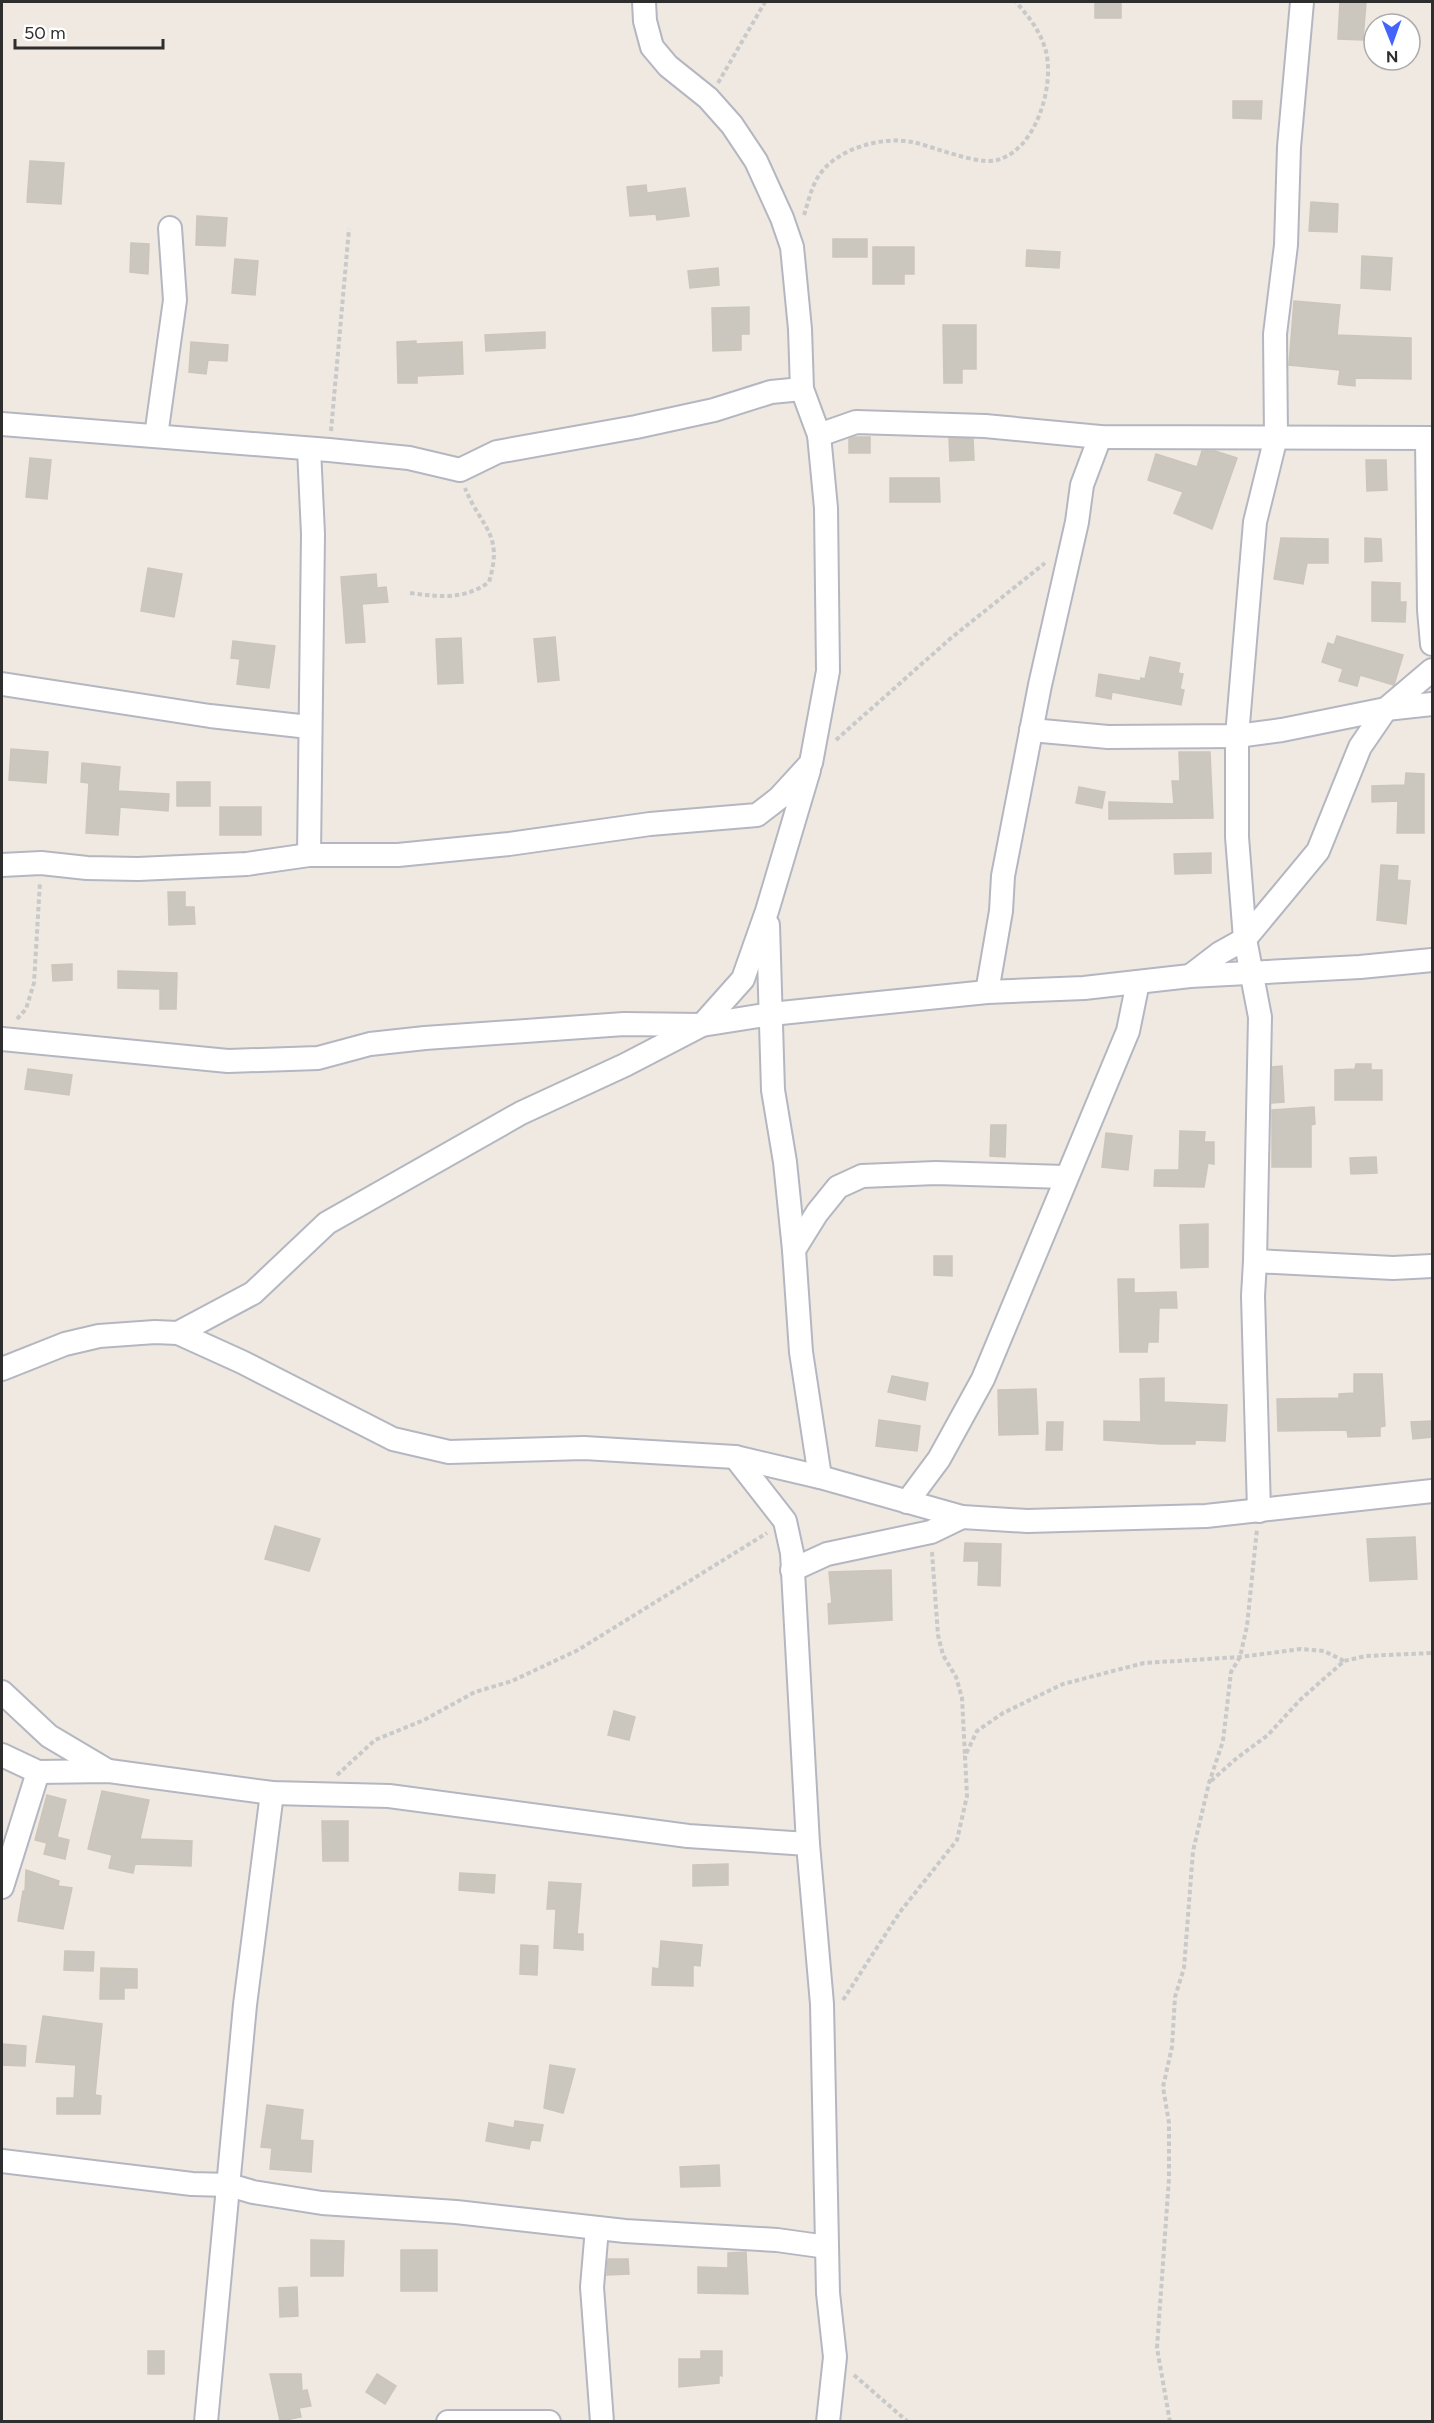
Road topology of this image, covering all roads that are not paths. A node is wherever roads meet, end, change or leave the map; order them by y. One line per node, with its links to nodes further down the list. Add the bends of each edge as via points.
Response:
1 (644, 2): 4 (street, via 652,46 732,125 756,161 782,218 792,247)
2 (1302, 2): 9 (street, via 1286,245 1275,334)
3 (170, 228): 7 (street, via 175,300)
4 (802, 389): 6 (street); 11 (street, via 771,392 714,410 497,453 460,470 409,458)
5 (2, 424): 7 (street)
6 (819, 435): 8 (street, via 856,422 985,426); 20 (street, via 826,508 828,671)
7 (156, 436): 11 (street)
8 (1100, 437): 9 (street); 18 (street, via 1082,485)
9 (1276, 437): 10 (street); 19 (street, via 1255,522)
10 (1430, 438): 12 (street)
11 (319, 449): 17 (street)
12 (1432, 644)
13 (1432, 670): 16 (street)
14 (2, 684): 17 (street)
15 (1432, 704): 16 (street)
16 (1386, 709): 19 (street); 24 (street, via 1360,747 1318,851)
17 (309, 727): 21 (street)
18 (1031, 730): 19 (street, via 1108,737); 29 (street, via 1003,876)
19 (1237, 736): 24 (street, via 1237,837)
20 (811, 763): 21 (street, via 779,798 756,815 398,855); 23 (street)
21 (309, 855): 22 (street, via 247,864 138,869 41,863)
22 (2, 865)
23 (767, 911): 30 (street); 31 (street, via 743,979)
24 (1245, 939): 26 (street); 27 (street)
25 (1432, 960): 26 (street)
26 (1250, 972): 27 (street); 35 (street, via 1260,1017)
27 (1190, 976): 28 (street)
28 (1138, 982): 29 (street); 33 (street, via 1128,1030)
29 (987, 992): 30 (street)
30 (771, 1014): 31 (street); 34 (street, via 773,1090)
31 (702, 1024): 32 (street, via 624,1024 425,1038 370,1044 318,1058 269,1060 178,1057); 37 (street, via 521,1113 327,1223 253,1293)
32 (8, 1031)
33 (1065, 1177): 34 (street, via 936,1173 862,1176 838,1187); 42 (street, via 983,1379 939,1459)
34 (794, 1250): 40 (street, via 801,1353)
35 (1255, 1262): 36 (street); 43 (street)
36 (1432, 1266)
37 (178, 1333): 38 (street, via 99,1336 65,1344); 39 (street, via 393,1439 449,1452 584,1448)
38 (2, 1369)
39 (735, 1457): 40 (street); 45 (street, via 785,1521)
40 (820, 1477): 42 (street)
41 (1432, 1491): 43 (street)
42 (907, 1502): 44 (street)
43 (1258, 1511): 44 (street, via 1027,1521)
44 (962, 1517): 45 (street, via 931,1532 827,1554)
45 (792, 1570): 51 (street)
46 (2, 1692): 48 (street, via 49,1736)
47 (2, 1755): 49 (street)
48 (109, 1771): 49 (street); 50 (street)
49 (38, 1772): 52 (street)
50 (272, 1793): 51 (street, via 389,1796 688,1836); 54 (street, via 245,2005)
51 (808, 1844): 56 (street, via 822,2004)
52 (2, 1887)
53 (2, 2161): 54 (street)
54 (229, 2185): 55 (street, via 253,2193 322,2203 467,2212); 57 (street)
55 (597, 2228): 56 (street); 60 (street, via 592,2287)
56 (827, 2247): 61 (street, via 835,2357)
57 (206, 2421)
58 (448, 2421): 59 (street)
59 (549, 2421)
60 (602, 2421)
61 (828, 2421)

